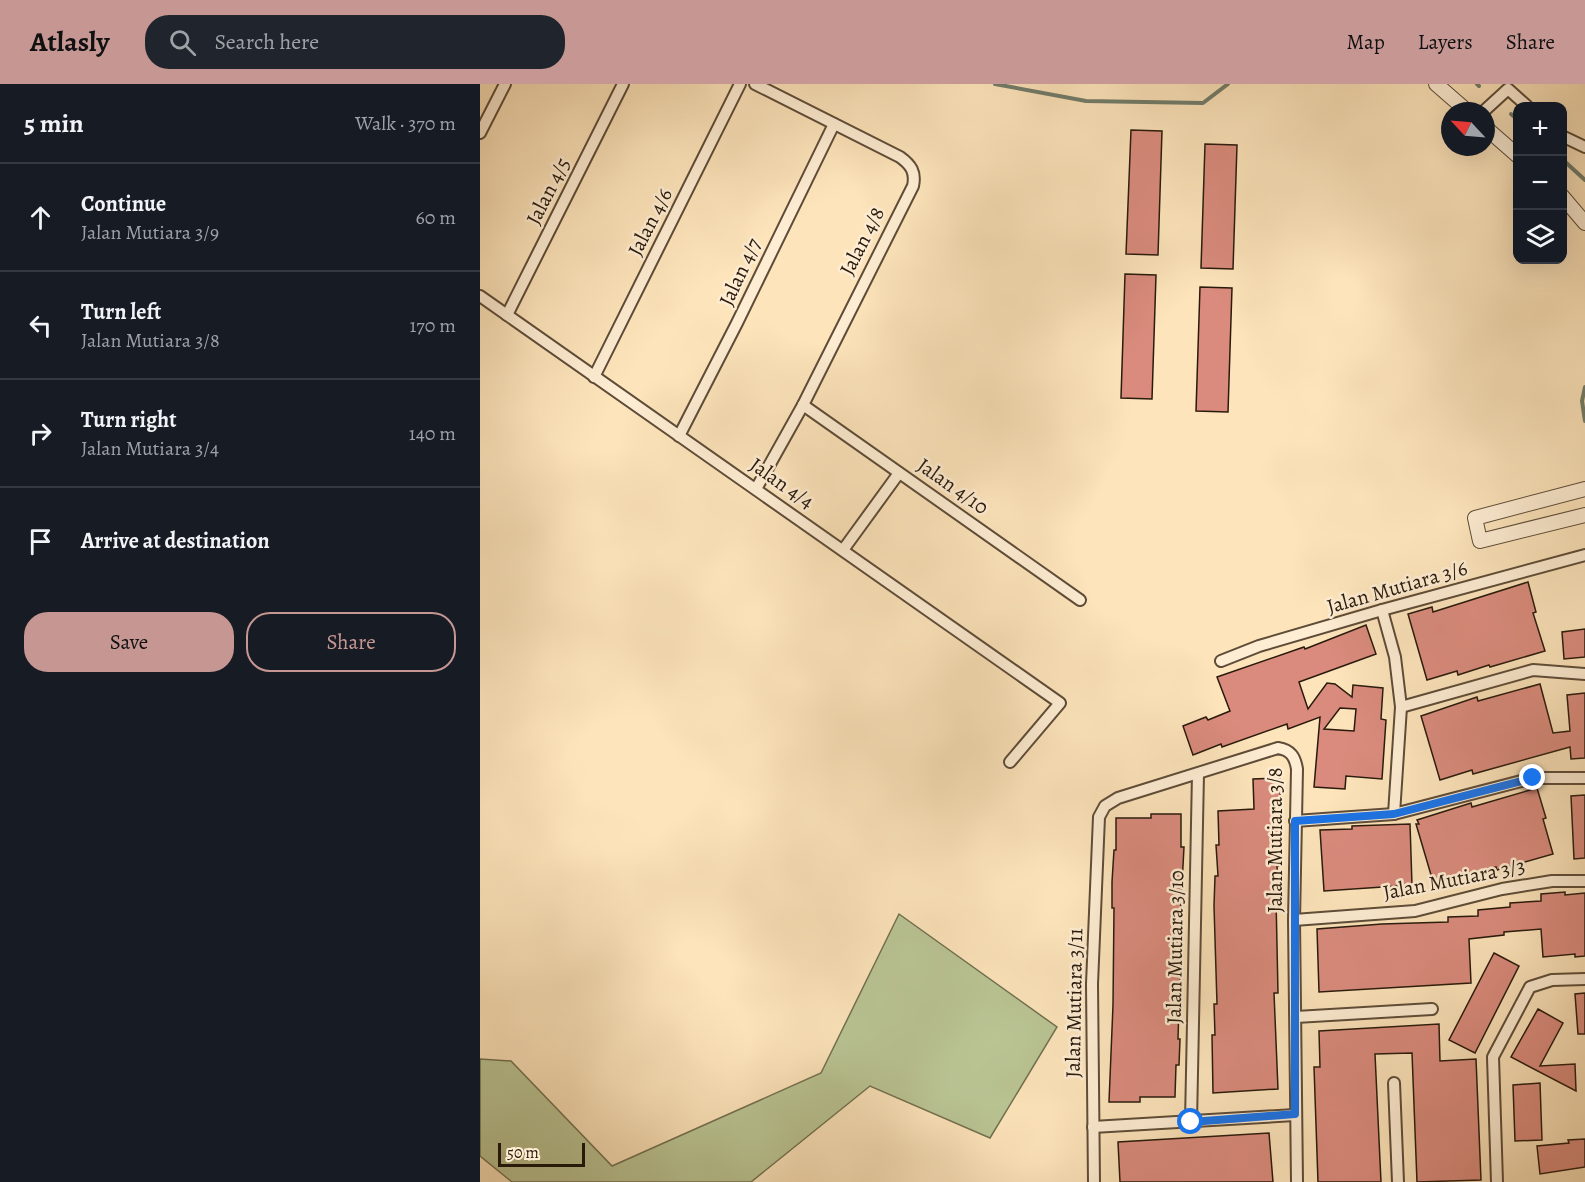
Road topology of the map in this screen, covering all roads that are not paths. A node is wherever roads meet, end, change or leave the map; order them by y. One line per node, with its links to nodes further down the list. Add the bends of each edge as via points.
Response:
1 (505, 84): 11 (street)
2 (623, 84): 19 (street, Jalan 4/5)
3 (740, 84): 20 (street, Jalan 4/6)
4 (755, 84): 10 (street, Jalan 4/8)
5 (1436, 84): 7 (street)
6 (1510, 86): 8 (street); 9 (street)
7 (1457, 102)
8 (1493, 102)
9 (1524, 102)
10 (834, 124): 21 (street, Jalan 4/8, via 908,162 913,170 912,186); 22 (street, Jalan 4/7)
11 (480, 133)
12 (1495, 136): 15 (street)
13 (1567, 138): 14 (street)
14 (1585, 147)
15 (1513, 152)
16 (1567, 201): 17 (street)
17 (1585, 223)
18 (480, 297): 19 (street, Jalan 4/4)
19 (507, 315): 20 (street, Jalan 4/4)
20 (594, 377): 22 (street, Jalan 4/4)
21 (803, 405): 23 (street, Jalan 4/10); 24 (street, Jalan 4/8)
22 (679, 436): 24 (street, Jalan 4/4)
23 (899, 473): 27 (street); 29 (street, Jalan 4/10)
24 (756, 489): 27 (street, Jalan 4/4)
25 (1585, 489): 26 (street, via 1475,518 1480,541)
26 (1582, 518)
27 (843, 550): 34 (street, Jalan 4/4, via 1060,703)
28 (1585, 555): 30 (street, Jalan Mutiara 3/6)
29 (1080, 600)
30 (1383, 610): 31 (street, Jalan Mutiara 3/6); 33 (street, via 1395,657)
31 (1221, 660)
32 (1585, 674): 33 (street, via 1533,670)
33 (1401, 707): 37 (street)
34 (1010, 762)
35 (1198, 774): 38 (street, Jalan Mutiara 3/8, via 1278,748 1288,750 1297,769); 39 (street, Jalan Mutiara 3/8, via 1110,801); 47 (street, Jalan Mutiara 3/10)
36 (1585, 778): 37 (street, via 1533,778)
37 (1394, 814): 38 (street)
38 (1295, 821): 41 (street, Jalan Mutiara 3/8)
39 (1098, 825): 48 (street, Jalan Mutiara 3/11, via 1092,984)
40 (1585, 880): 41 (street, Jalan Mutiara 3/3, via 1502,889 1415,911)
41 (1294, 920): 44 (street, Jalan Mutiara 3/8)
42 (1585, 979): 52 (street, via 1552,980 1530,987 1493,1057)
43 (1432, 1009): 44 (street)
44 (1296, 1017): 46 (street, Jalan Mutiara 3/8)
45 (1394, 1083): 51 (street)
46 (1295, 1114): 47 (street); 50 (street, Jalan Mutiara 3/8)
47 (1191, 1122): 48 (street)
48 (1093, 1127): 49 (street, Jalan Mutiara 3/11)
49 (1094, 1182)
50 (1297, 1182)
51 (1398, 1182)
52 (1497, 1182)

